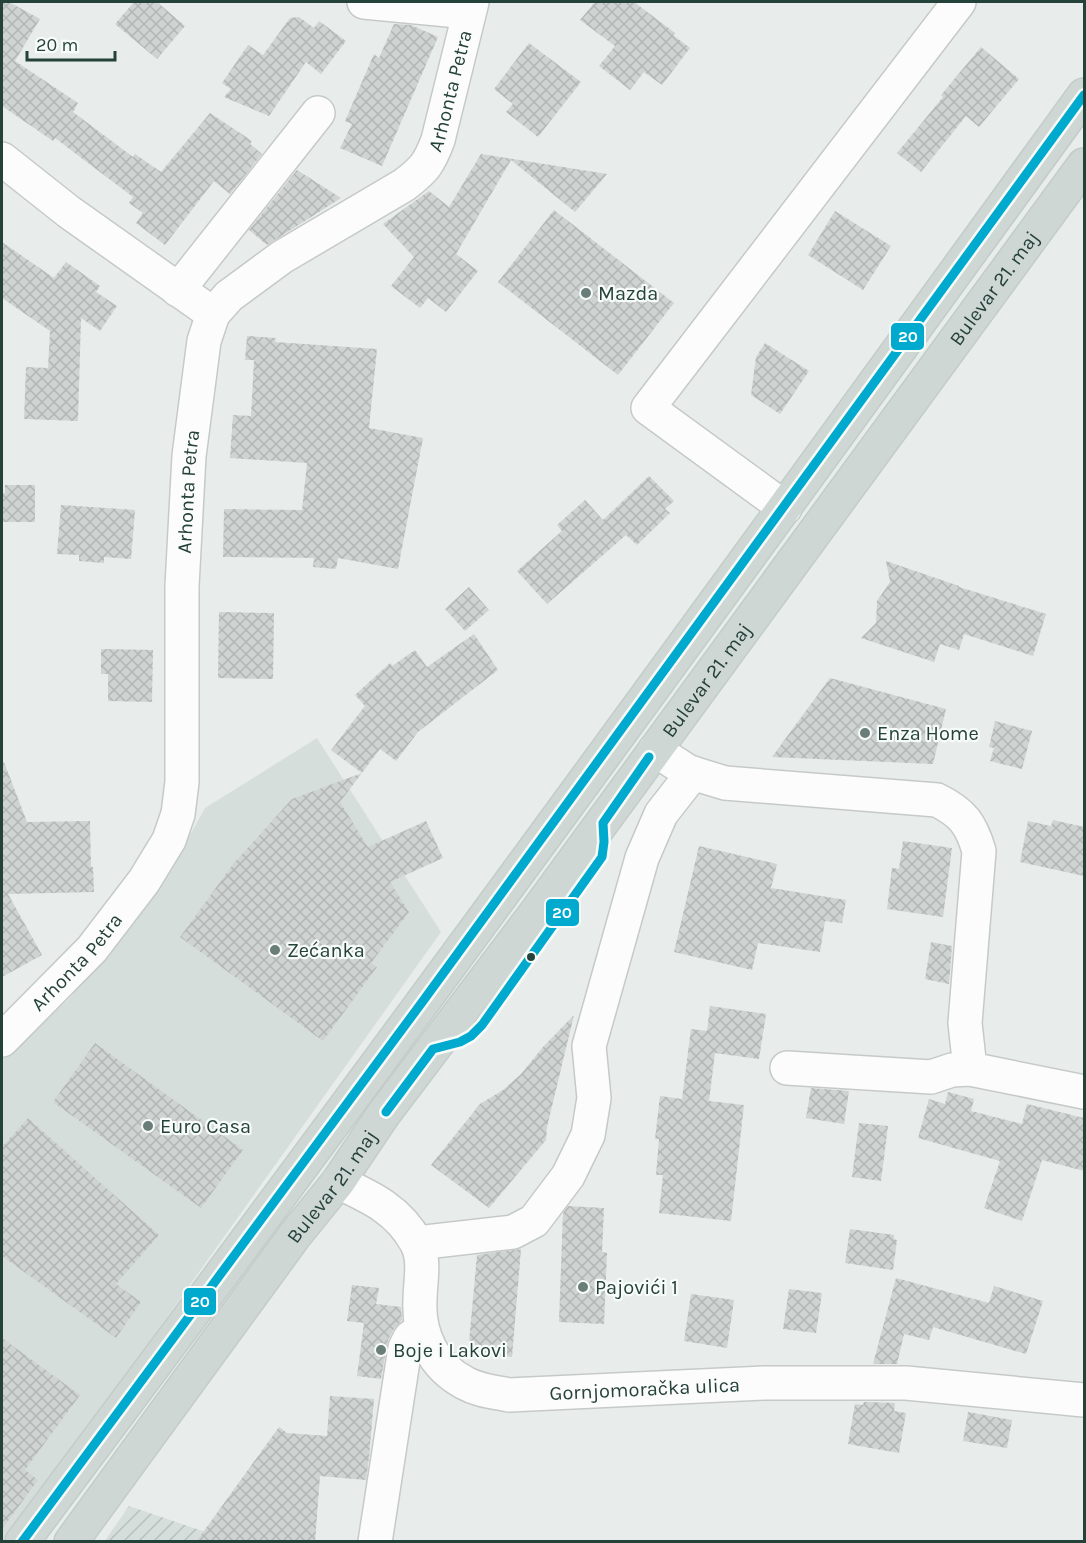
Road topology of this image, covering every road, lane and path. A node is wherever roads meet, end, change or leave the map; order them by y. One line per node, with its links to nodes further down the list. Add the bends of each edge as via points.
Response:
1 (364, 2): 3 (street)
2 (959, 2): 10 (street, via 648,408)
3 (471, 7): 9 (street, Arhonta Petra, via 438,140 422,172 282,257 229,296)
4 (1084, 95): 10 (main road, Bulevar 21. maj)
5 (318, 113): 8 (street)
6 (2, 159): 8 (street)
7 (1084, 165): 11 (main road, Bulevar 21. maj)
8 (178, 290): 9 (street)
9 (213, 314): 13 (street, Arhonta Petra, via 204,341 188,465 182,586 182,782 178,814 170,840 157,861 92,949)
10 (785, 508): 21 (main road, Bulevar 21. maj)
11 (655, 750): 12 (street); 17 (main road, Bulevar 21. maj, via 383,1115)
12 (693, 773): 15 (street, via 726,783 937,800 957,810 973,830 979,851 965,1023); 18 (street, via 661,814 642,858 589,1046 594,1098 588,1135 568,1176 534,1221 513,1232)
13 (2, 1040)
14 (787, 1068): 15 (street, via 931,1077)
15 (970, 1069): 16 (street)
16 (1084, 1092)
17 (338, 1182): 18 (street, Gornjomoračka ulica, via 394,1212); 22 (main road, Bulevar 21. maj, via 295,1234)
18 (417, 1243): 19 (street, Gornjomoračka ulica, via 422,1265)
19 (422, 1329): 20 (street, Gornjomoračka ulica, via 431,1351 453,1375 480,1390 510,1395 766,1383 906,1383); 23 (street, via 405,1348)
20 (1084, 1400)
21 (22, 1542)
22 (71, 1542)
23 (375, 1542)

